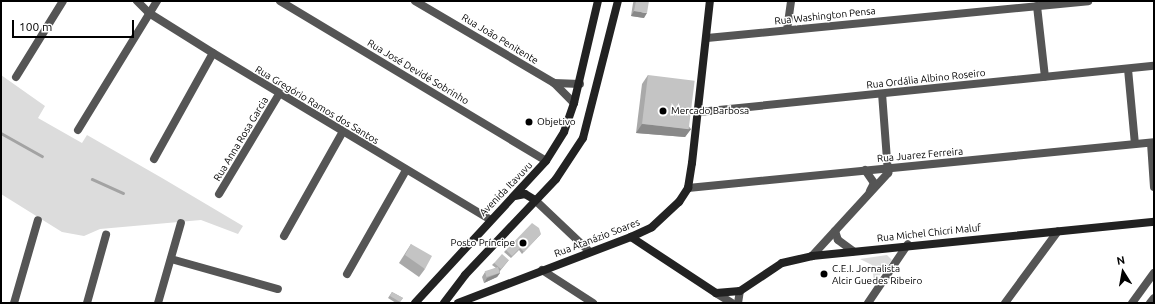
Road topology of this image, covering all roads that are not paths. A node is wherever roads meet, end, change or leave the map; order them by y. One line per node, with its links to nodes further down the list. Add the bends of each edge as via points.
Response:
1 (63, 1): 18 (street)
2 (137, 1): 12 (street, Rua Gregório Ramos dos Santos)
3 (157, 1): 12 (street)
4 (280, 1): 31 (street, Rua José Devidé Sobrinho)
5 (415, 1): 20 (street, Rua João Penitente)
6 (598, 1): 21 (street, Avenida Itavuvu)
7 (618, 1): 40 (street, via 583,138 568,163)
8 (710, 1): 14 (street, Rua Atanázio Soares)
9 (791, 1): 13 (street)
10 (1088, 1): 11 (street, Rua Washington Pensa)
11 (1037, 6): 13 (street, Rua Washington Pensa); 19 (street)
12 (149, 13): 15 (street, Rua Gregório Ramos dos Santos); 26 (street)
13 (788, 30): 14 (street, Rua Washington Pensa)
14 (707, 38): 25 (street, Rua Atanázio Soares)
15 (213, 53): 22 (street, Rua Gregório Ramos dos Santos); 30 (street)
16 (1154, 66): 17 (street, Rua Ordália Albino Roseiro)
17 (1128, 69): 19 (street, Rua Ordália Albino Roseiro); 29 (street)
18 (16, 77)
19 (1045, 77): 23 (street, Rua Ordália Albino Roseiro)
20 (554, 83): 21 (street, Rua João Penitente); 24 (street, Rua João Penitente)
21 (580, 84): 24 (street, Avenida Itavuvu)
22 (279, 94): 27 (street, Rua Gregório Ramos dos Santos); 37 (street, Rua Anna Rosa Garcia)
23 (882, 94): 25 (street, Rua Ordália Albino Roseiro); 32 (street)
24 (574, 103): 31 (street, Avenida Itavuvu, via 564,132)
25 (699, 112): 36 (street, Rua Atanázio Soares)
26 (78, 130)
27 (342, 133): 33 (street, Rua Gregório Ramos dos Santos); 48 (street)
28 (1152, 142): 29 (street, Rua Juarez Ferreira); 35 (street)
29 (1135, 144): 32 (street, Rua Juarez Ferreira)
30 (154, 159)
31 (546, 161): 39 (street, Avenida Itavuvu)
32 (889, 169): 34 (street, Rua Juarez Ferreira); 38 (street)
33 (406, 170): 42 (street, Rua Gregório Ramos dos Santos); 57 (street)
34 (865, 170): 36 (street, Rua Juarez Ferreira); 38 (street, via 874,183)
35 (1154, 187)
36 (688, 188): 49 (street, Rua Atanázio Soares, via 679,202 652,227)
37 (219, 194)
38 (870, 194): 45 (street)
39 (515, 196): 40 (street, via 525,194); 42 (street, Avenida Itavuvu)
40 (535, 200): 51 (street); 66 (street, via 464,275)
41 (38, 220): 62 (street)
42 (491, 220): 65 (street, Avenida Itavuvu)
43 (1154, 222): 46 (street, Rua Michel Chicri Maluf)
44 (181, 223): 54 (street)
45 (835, 231): 52 (street, via 842,245); 53 (street)
46 (1058, 231): 50 (street, Rua Michel Chicri Maluf); 72 (street)
47 (106, 235): 63 (street)
48 (284, 236)
49 (631, 237): 51 (street, Rua Atanázio Soares); 60 (street)
50 (908, 244): 52 (street, Rua Michel Chicri Maluf); 71 (street)
51 (590, 251): 55 (street, Rua Atanázio Soares)
52 (853, 251): 53 (street, Rua Michel Chicri Maluf)
53 (812, 256): 59 (street, Rua Michel Chicri Maluf, via 782,263)
54 (171, 259): 58 (street); 64 (street)
55 (542, 270): 67 (street, Rua Atanázio Soares); 68 (street)
56 (1154, 273): 73 (street)
57 (347, 274)
58 (278, 288)
59 (740, 291): 60 (street, Rua Michel Chicri Maluf); 70 (street)
60 (716, 293): 69 (street)
61 (1154, 298): 74 (street)
62 (14, 303)
63 (86, 303)
64 (158, 303)
65 (415, 303)
66 (444, 303)
67 (458, 303)
68 (593, 303)
69 (732, 303)
70 (738, 303)
71 (868, 303)
72 (1005, 303)
73 (1132, 303)
74 (1150, 303)

